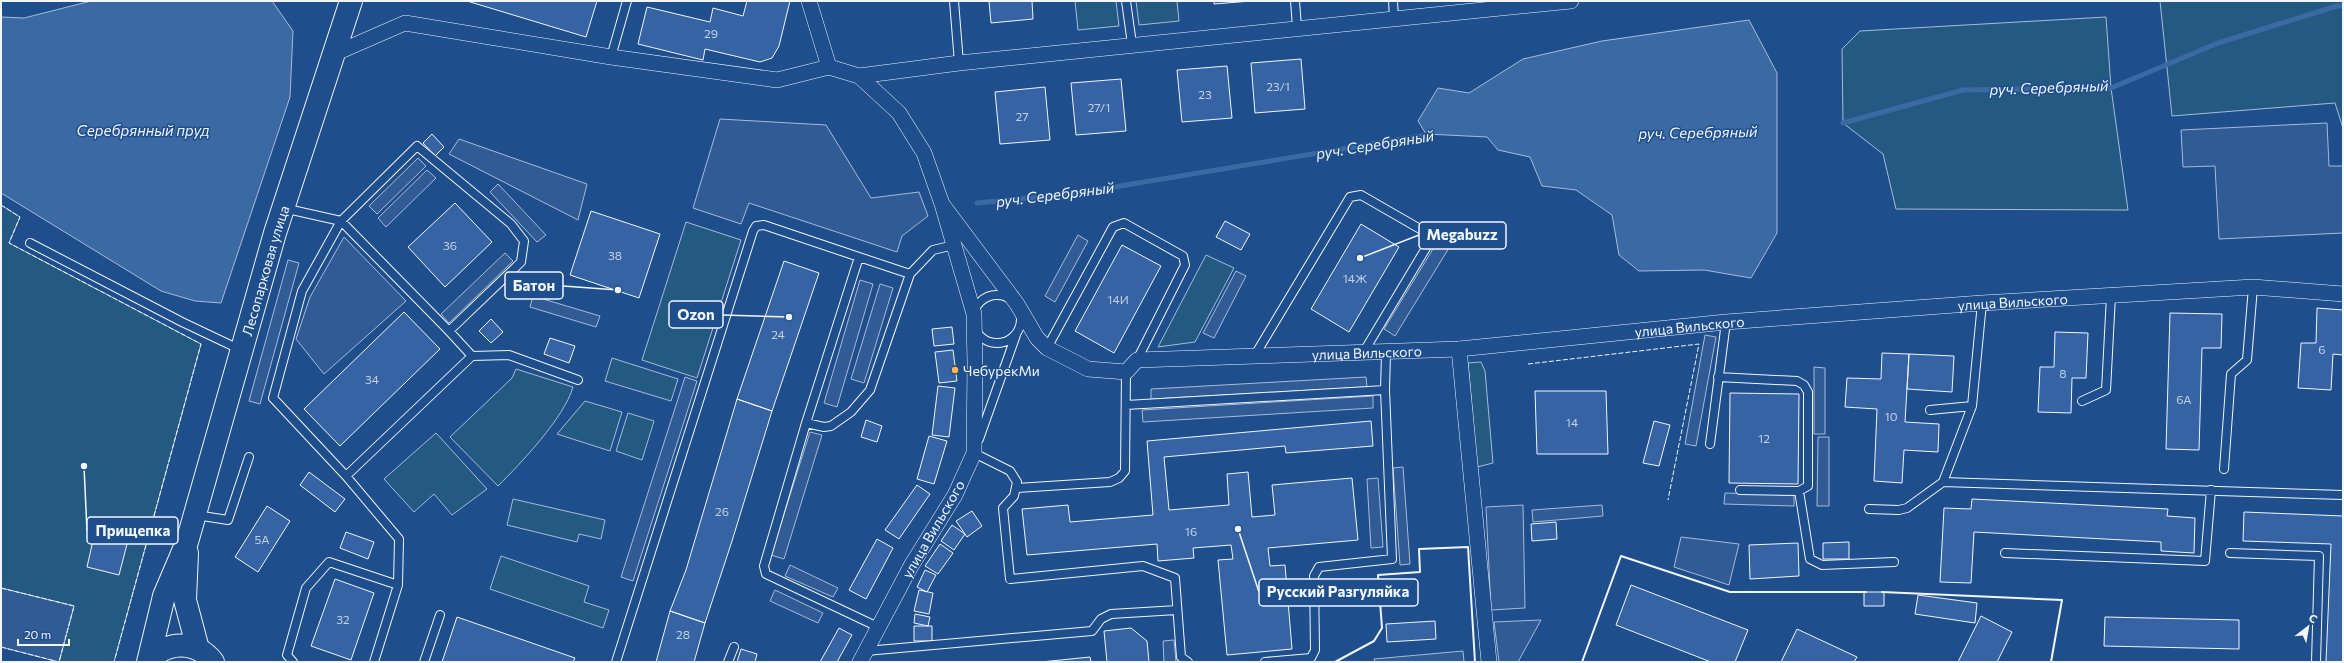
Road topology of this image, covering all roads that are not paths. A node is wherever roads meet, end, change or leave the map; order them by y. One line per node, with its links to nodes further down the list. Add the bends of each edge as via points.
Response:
1 (351, 1): 14 (main road, Лесопарковая улица)
2 (627, 1): 15 (lane)
3 (809, 1): 17 (street)
4 (954, 1): 16 (lane)
5 (1126, 1): 13 (lane)
6 (1295, 1): 12 (lane)
7 (1393, 1): 11 (lane)
8 (1571, 1): 9 (street)
9 (1554, 2): 10 (street)
10 (1469, 7): 11 (street)
11 (1394, 19): 12 (street)
12 (1297, 27): 13 (street)
13 (1132, 44): 16 (street)
14 (334, 54): 15 (street, via 405,23); 20 (main road, Лесопарковая улица)
15 (611, 57): 17 (street, via 777,80)
16 (959, 63): 18 (street)
17 (829, 67): 18 (street)
18 (859, 76): 19 (street, via 899,113 924,153)
19 (942, 204): 23 (street, улица Вильского); 30 (street)
20 (283, 208): 21 (lane); 37 (main road, Лесопарковая улица)
21 (341, 222): 33 (lane); 33 (lane, via 417,146 511,224 524,241 521,262); 56 (lane, via 302,291 273,398)
22 (30, 243): 37 (lane, via 182,322)
23 (954, 245): 25 (lane, via 933,250); 31 (street, улица Вильского)
24 (859, 257): 25 (lane); 51 (lane); 80 (lane, via 764,225 756,226 753,231)
25 (910, 274): 51 (lane, via 870,390 851,412 831,426)
26 (2253, 287): 27 (street, улица Вильского); 28 (street, улица Вильского); 55 (lane, via 2247,360 2231,374)
27 (2343, 294)
28 (2111, 296): 29 (street, улица Вильского); 47 (lane, via 2106,390)
29 (1982, 303): 32 (street, улица Вильского); 49 (lane)
30 (1017, 304): 31 (lane, via 1006,296 992,295 980,302); 34 (lane, via 1022,319); 35 (street, via 1037,338)
31 (974, 320): 34 (lane, via 977,333 989,342 1004,342); 53 (street, улица Вильского)
32 (1726, 322): 36 (street, улица Вильского); 44 (lane)
33 (449, 331): 41 (lane)
34 (1016, 335): 53 (lane)
35 (1047, 348): 42 (lane, via 1113,228 1124,223 1184,256 1185,265); 43 (street, via 1088,369)
36 (1459, 349): 39 (street, улица Вильского); 84 (street)
37 (242, 350): 64 (main road, Лесопарковая улица)
38 (1363, 352): 39 (street, улица Вильского); 40 (street, улица Вильского); 40 (lane, via 1429,243 1427,233 1362,195 1350,197)
39 (1386, 353): 46 (lane)
40 (1255, 355): 42 (street, улица Вильского)
41 (472, 356): 45 (lane, via 509,355); 56 (lane)
42 (1137, 360): 43 (street)
43 (1126, 372): 48 (lane)
44 (1718, 377): 52 (lane); 61 (lane, via 1797,381 1804,386 1808,392 1808,486)
45 (578, 380)
46 (1385, 390): 48 (lane); 83 (lane, via 1392,559 1319,567 1314,576 1315,650 1311,658)
47 (2082, 401)
48 (1126, 405): 58 (lane, via 1125,471 1119,478 1110,482)
49 (1972, 406): 50 (lane); 57 (lane)
50 (1930, 410)
51 (806, 423): 72 (lane, via 764,566 766,574)
52 (1710, 444)
53 (974, 453): 58 (lane, via 1010,471 1017,482); 72 (street, улица Вильского, via 955,495 911,566)
54 (249, 457): 64 (lane, via 228,520)
55 (2224, 470)
56 (346, 476): 69 (lane, via 399,539)
57 (1943, 482): 60 (lane); 63 (lane, via 1907,508)
58 (1017, 488): 70 (lane, via 1014,496 1003,508 1010,579 1143,566 1175,578)
59 (1740, 490): 61 (lane)
60 (2211, 490): 62 (lane); 66 (lane, via 2205,561)
61 (1799, 491): 68 (lane, via 1810,559 1822,565)
62 (2343, 495)
63 (1869, 509)
64 (195, 514): 65 (main road, Лесопарковая улица)
65 (187, 542): 74 (main road, via 185,600); 76 (main road, via 164,596)
66 (2005, 553)
67 (2230, 553): 85 (lane, via 2319,556)
68 (1894, 562)
69 (398, 585): 77 (lane, via 329,562 306,588 287,655); 78 (lane)
70 (1177, 610): 75 (lane, via 1111,614 1101,618 1092,631); 82 (lane, via 1181,657)
71 (440, 615): 79 (lane)
72 (878, 627): 75 (street, улица Вильского)
73 (734, 646): 81 (lane)
74 (206, 655): 76 (main road, via 179,645 166,648)
75 (863, 656)
76 (149, 662)
77 (293, 662)
78 (374, 662)
79 (424, 662)
80 (616, 662)
81 (728, 662)
82 (1188, 662)
83 (1264, 662)
84 (1489, 662)
85 (2316, 662)

